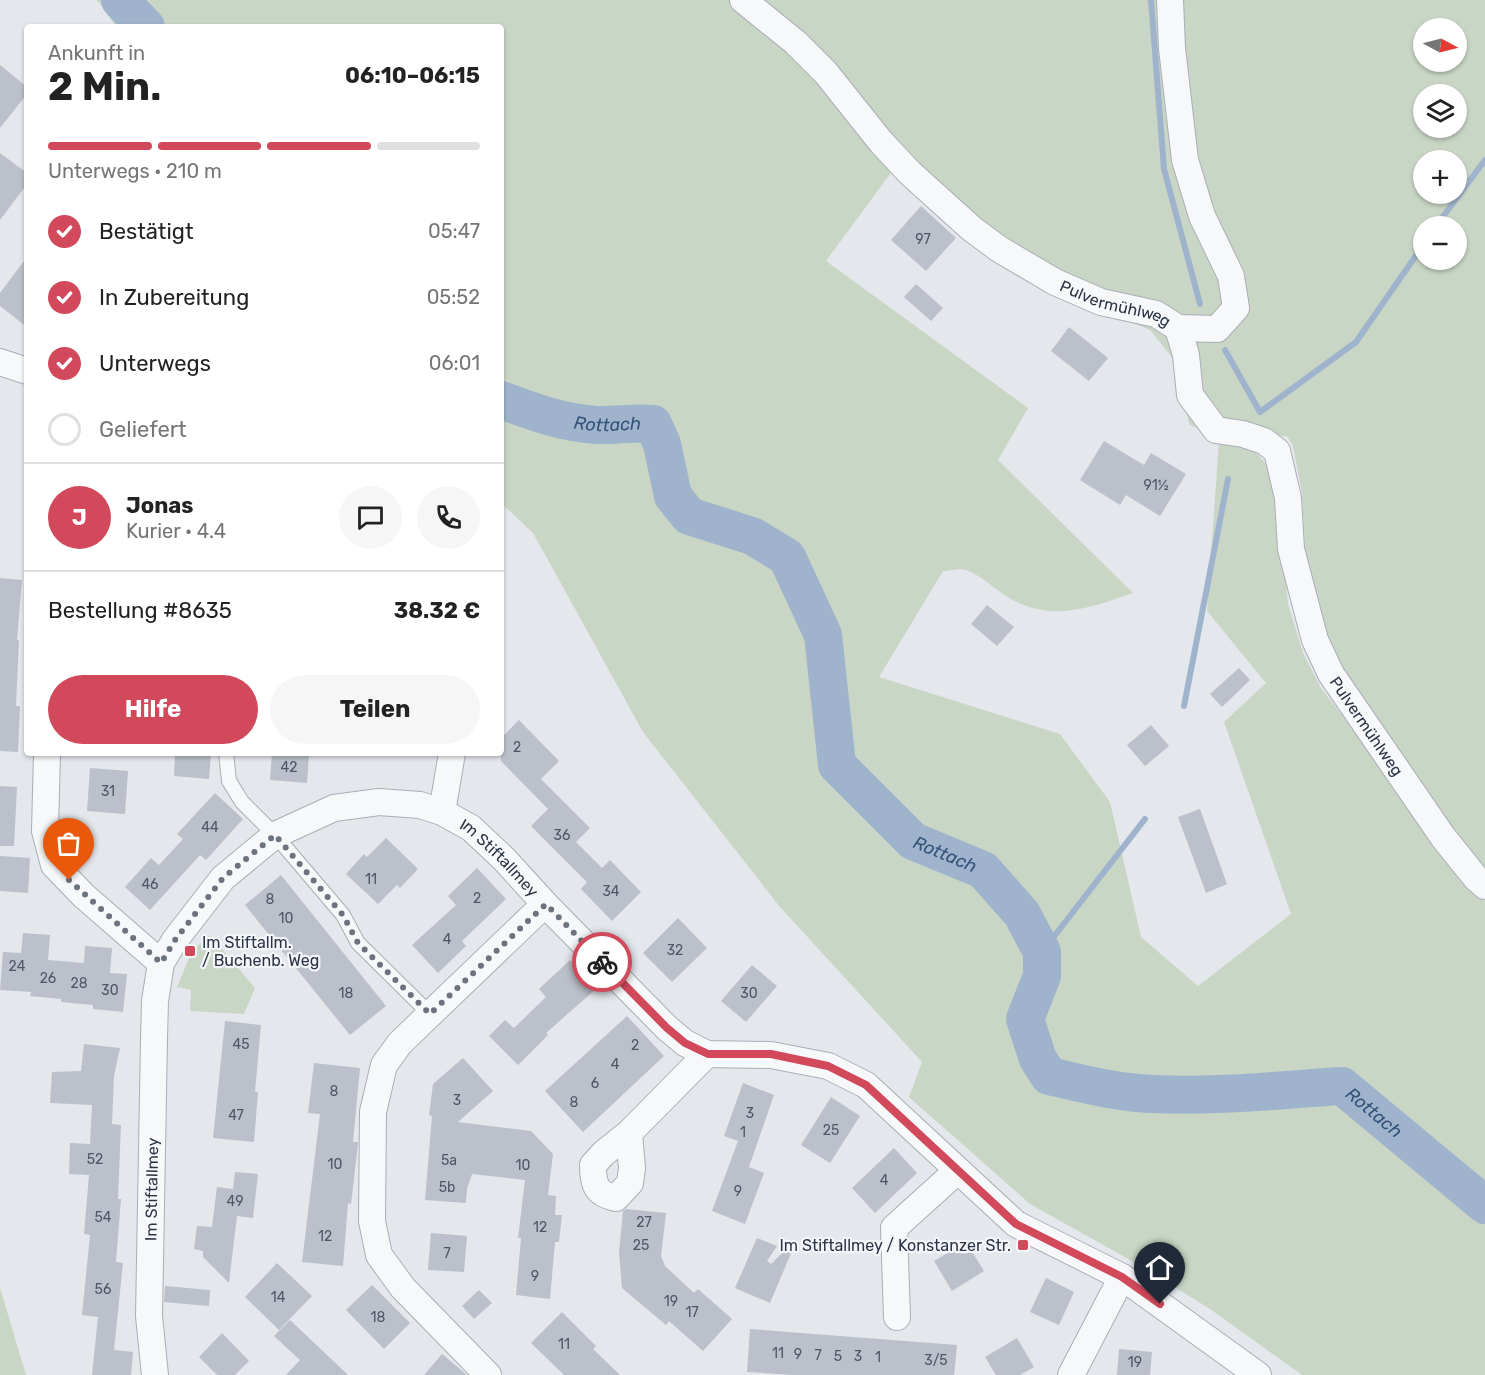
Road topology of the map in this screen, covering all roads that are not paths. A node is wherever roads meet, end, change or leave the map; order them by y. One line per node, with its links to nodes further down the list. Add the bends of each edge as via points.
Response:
1 (743, 0): 3 (street, Pulvermühlweg, via 795,42 910,173 972,229 1055,282 1101,302 1156,314)
2 (1170, 0): 3 (street, via 1185,160 1202,216 1231,276 1236,308 1217,329)
3 (1178, 328): 11 (street, Pulvermühlweg, via 1186,355 1190,395 1216,430 1264,441 1277,451 1288,498 1291,549 1315,640 1330,674 1443,837)
4 (0, 362): 5 (street)
5 (24, 370)
6 (46, 756): 13 (street, via 45,831 54,865)
7 (226, 756): 10 (lane, via 229,782 242,802)
8 (451, 756): 9 (street)
9 (442, 812): 10 (street, Im Stiftallmey, via 420,805 379,802 334,808); 12 (street, Im Stiftallmey, via 471,828)
10 (275, 835): 13 (street, Im Stiftallmey, via 223,878); 14 (lane, via 343,915 358,943)
11 (1485, 886)
12 (546, 904): 14 (street); 15 (street, Im Stiftallmey, via 667,1028 685,1043)
13 (161, 963): 20 (street, Im Stiftallmey, via 155,1000 149,1316)
14 (430, 1014): 21 (street, via 384,1065 373,1112 372,1221 379,1255 403,1288)
15 (708, 1054): 16 (street); 17 (street, Im Stiftallmey, via 771,1054 828,1066 866,1085)
16 (629, 1133)
17 (957, 1171): 18 (street, Im Stiftallmey, via 1016,1224); 19 (street, via 894,1228)
18 (1122, 1277): 22 (street); 23 (street, Im Stiftallmey)
19 (897, 1317)
20 (155, 1375)
21 (488, 1375)
22 (1071, 1375)
23 (1258, 1375)

